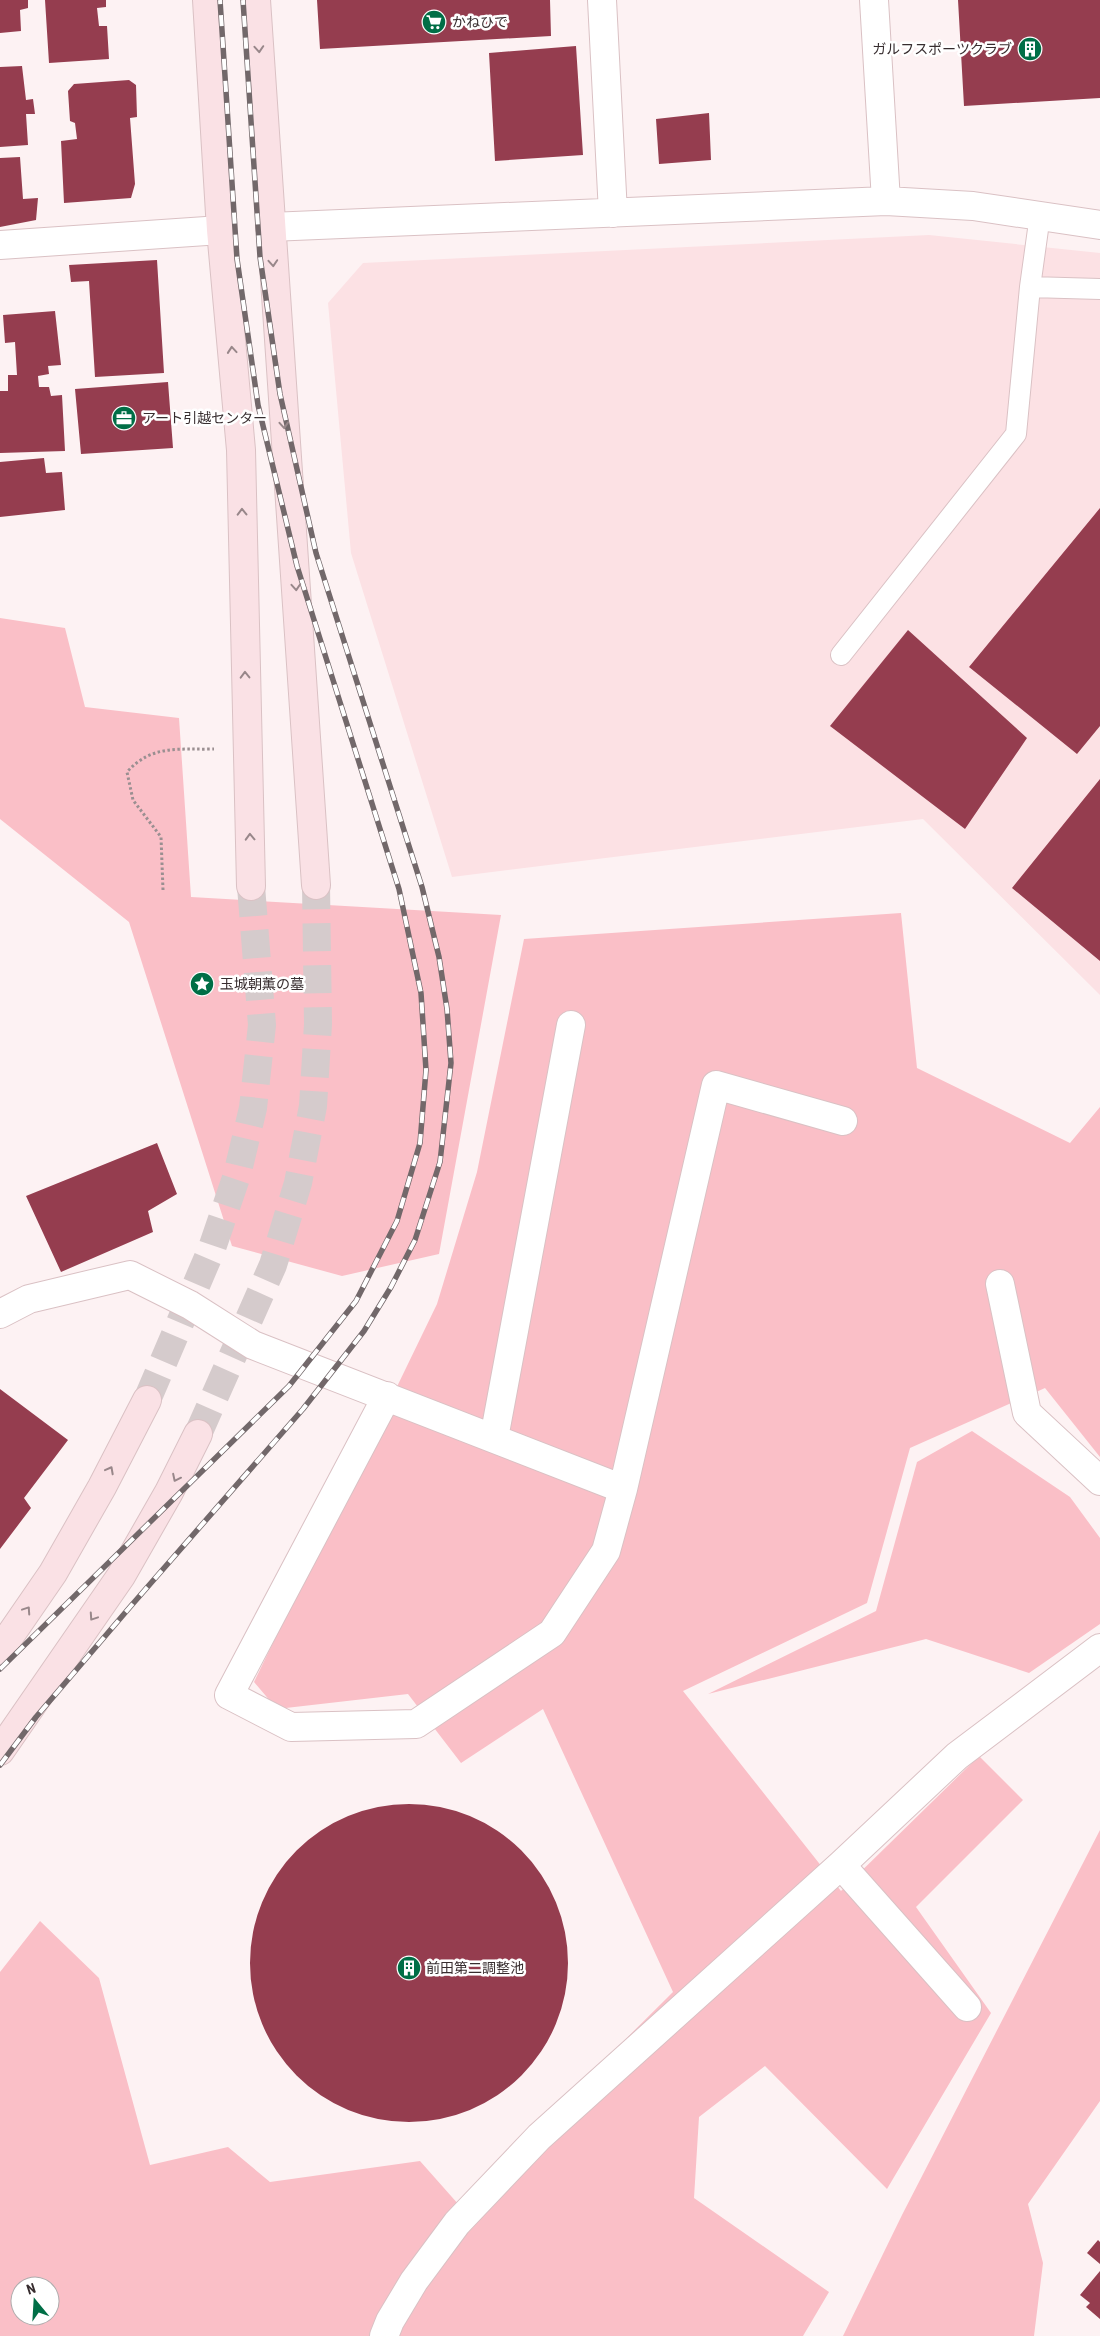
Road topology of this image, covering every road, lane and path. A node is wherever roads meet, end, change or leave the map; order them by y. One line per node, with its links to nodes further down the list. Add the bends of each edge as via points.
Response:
1 (207, 0): 10 (street)
2 (256, 0): 9 (street, one-way to 9)
3 (602, 0): 6 (street)
4 (874, 0): 5 (street)
5 (886, 200): 6 (street); 7 (street)
6 (613, 213): 9 (street)
7 (1040, 215): 8 (street); 12 (lane)
8 (1100, 225)
9 (270, 228): 16 (street, one-way to 16)
10 (221, 230): 11 (street); 17 (street, one-way to 10, via 241,450)
11 (0, 245)
12 (1030, 287): 13 (lane); 14 (lane, via 1016,434)
13 (1100, 289)
14 (841, 655)
15 (214, 749): 18 (path, via 154,752 138,760 127,772 133,800 161,837)
16 (316, 885)
17 (251, 886)
18 (163, 890)
19 (571, 1025): 26 (street)
20 (843, 1121): 28 (street, via 716,1085)
21 (1000, 1284): 27 (street, via 1027,1412)
22 (0, 1314): 23 (street, via 29,1298 130,1275 190,1305 253,1345)
23 (387, 1396): 26 (street); 28 (street, via 229,1695 292,1727 416,1724 552,1634 606,1551)
24 (147, 1400): 30 (street, one-way to 24, via 53,1573)
25 (198, 1434): 31 (street, one-way to 31, via 121,1576)
26 (494, 1438): 28 (street)
27 (1100, 1481)
28 (623, 1489)
29 (1100, 1648): 32 (street, via 957,1756)
30 (0, 1650)
31 (0, 1751)
32 (841, 1865): 33 (street); 34 (street, via 538,2137 457,2224 414,2281)
33 (967, 2007)
34 (384, 2336)

